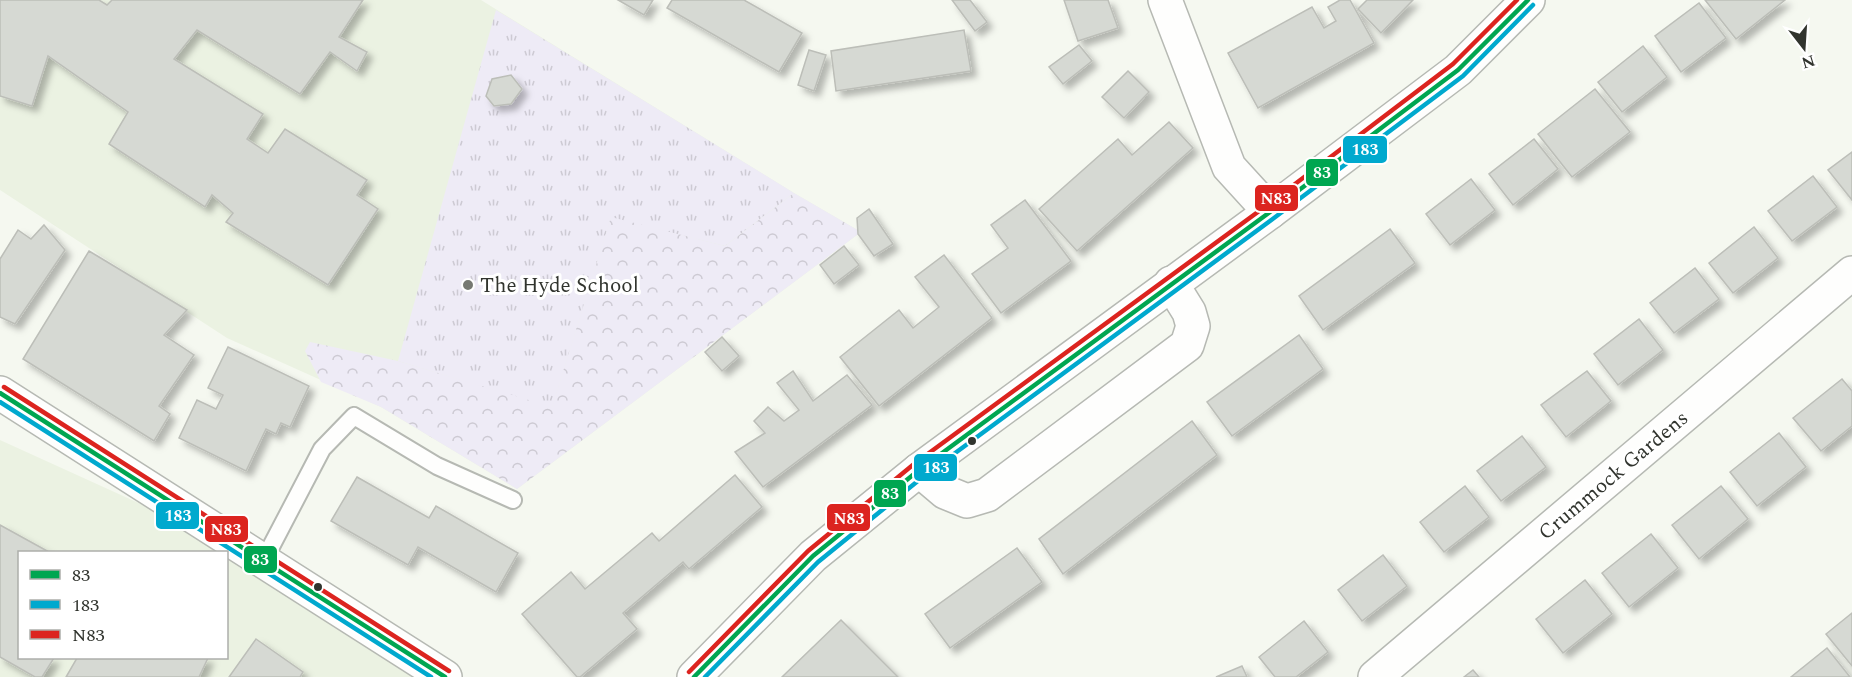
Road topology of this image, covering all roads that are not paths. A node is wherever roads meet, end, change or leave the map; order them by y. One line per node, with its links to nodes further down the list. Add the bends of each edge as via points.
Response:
1 (1165, 0): 3 (main road, via 1229,166)
2 (1528, 0): 3 (main road, via 1458,70)
3 (1270, 212): 5 (main road)
4 (1852, 273): 12 (main road, Crummock Gardens)
5 (1171, 284): 7 (main road); 7 (main road, via 1193,326 1187,345 987,495 967,501 945,492)
6 (0, 393): 9 (main road)
7 (919, 470): 11 (main road, via 813,556)
8 (513, 500): 9 (lane, via 438,466 354,416 322,449)
9 (264, 560): 10 (main road)
10 (445, 677)
11 (694, 677)
12 (1375, 677)

